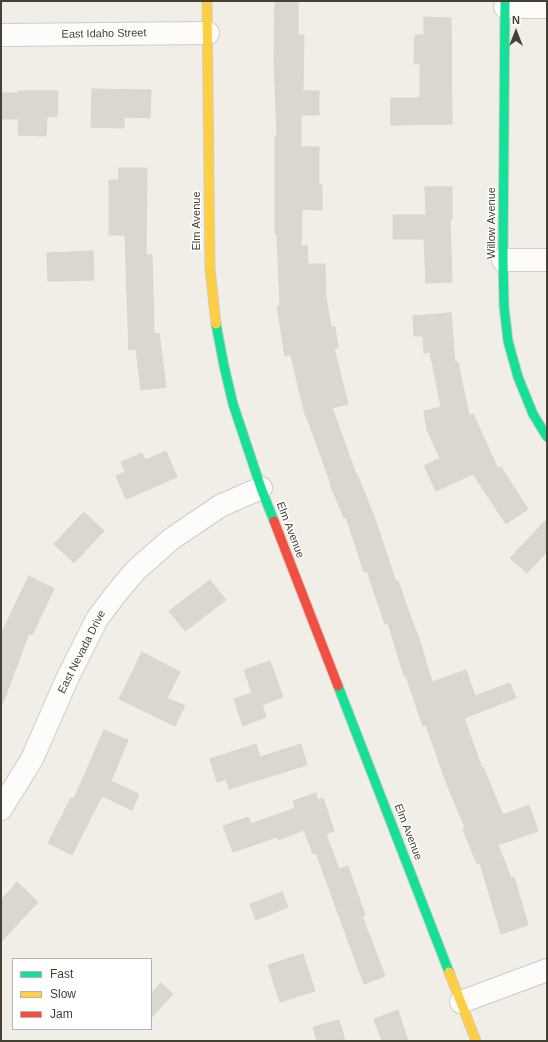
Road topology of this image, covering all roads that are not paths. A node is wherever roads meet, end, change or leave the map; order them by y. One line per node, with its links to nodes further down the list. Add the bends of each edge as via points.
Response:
1 (208, 1): 4 (street, Elm Avenue)
2 (505, 4): 3 (street); 6 (street, Willow Avenue)
3 (547, 7)
4 (208, 33): 5 (street, East Idaho Street); 9 (street, Elm Avenue, via 210,269 216,325 233,404)
5 (1, 35)
6 (503, 260): 7 (street); 8 (street, Willow Avenue, via 508,341 518,377 533,414)
7 (547, 260)
8 (547, 437)
9 (261, 488): 10 (street, East Nevada Drive, via 220,506 170,540 135,571 115,594 97,619 32,759); 12 (street, Elm Avenue)
10 (1, 809)
11 (547, 970): 12 (street)
12 (461, 1002): 13 (street, Elm Avenue)
13 (476, 1041)

